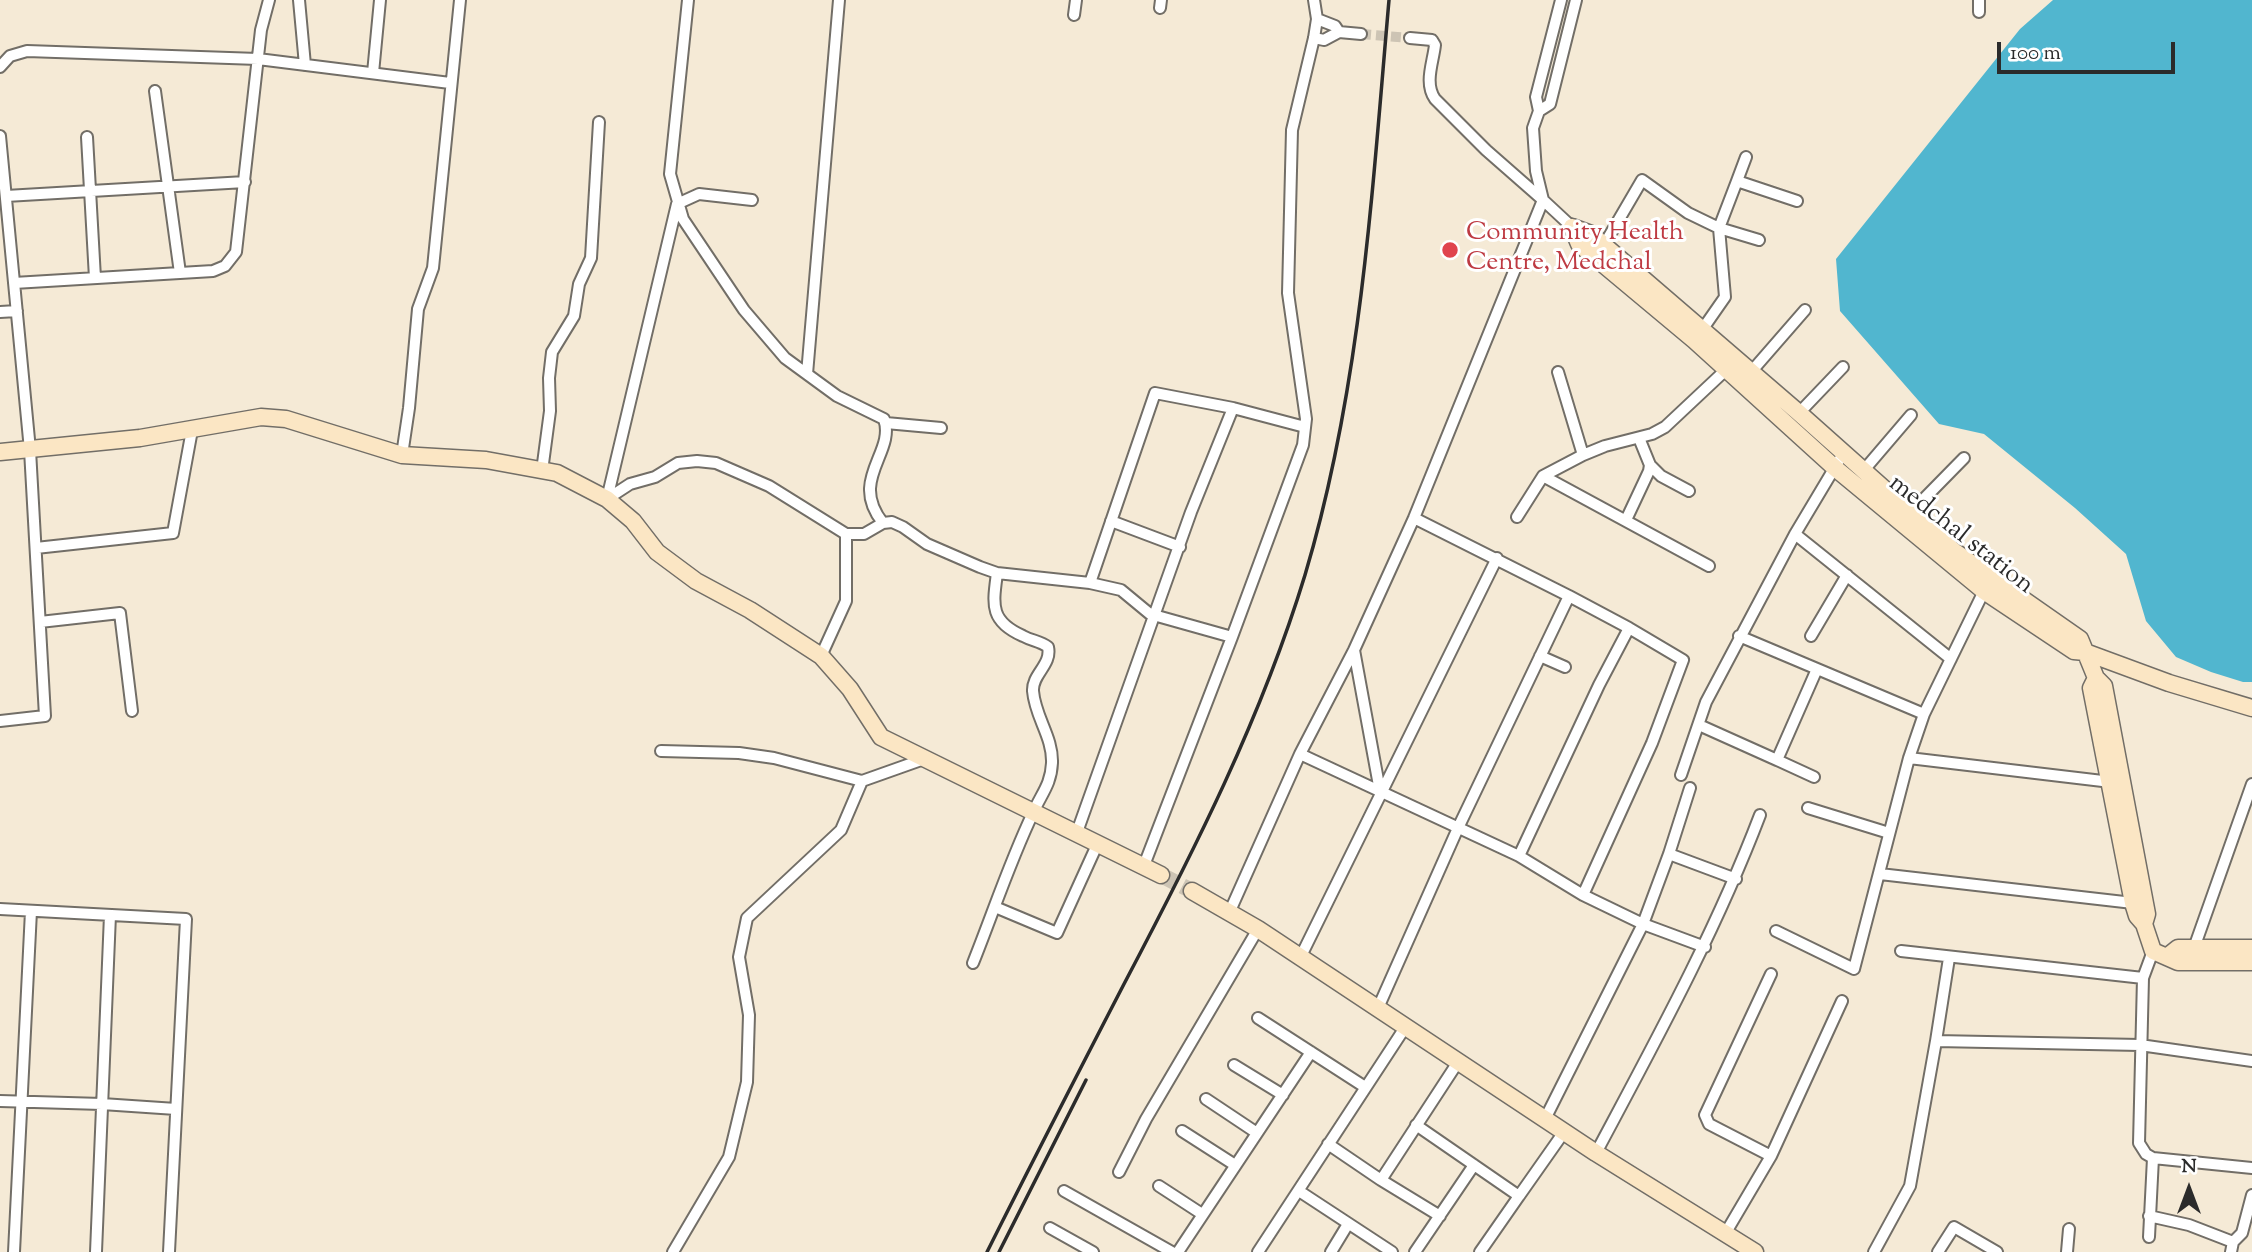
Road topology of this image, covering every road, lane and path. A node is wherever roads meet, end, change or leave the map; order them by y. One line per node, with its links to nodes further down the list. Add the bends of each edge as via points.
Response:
1 (269, 0): 17 (street)
2 (299, 0): 18 (street)
3 (380, 0): 20 (street)
4 (460, 0): 21 (street)
5 (688, 0): 36 (street, via 670,174)
6 (839, 0): 52 (street)
7 (1076, 0): 11 (street)
8 (1314, 0): 12 (street)
9 (1562, 0): 23 (street, via 1536,97)
10 (1576, 0): 23 (street, via 1550,104)
11 (1074, 15)
12 (1317, 19): 13 (street); 15 (street)
13 (1339, 32): 14 (street); 15 (street, via 1324,40)
14 (1361, 34)
15 (1314, 38): 58 (street, via 1292,131 1288,293)
16 (1410, 38): 33 (street, via 1432,40 1435,49 1429,83 1435,99)
17 (258, 59): 18 (street); 19 (street, via 27,51 10,56); 29 (street)
18 (305, 65): 20 (street)
19 (0, 67)
20 (373, 73): 21 (street)
21 (450, 83): 64 (street, via 433,268 418,309)
22 (155, 91): 30 (street)
23 (1539, 111): 33 (street, via 1533,128)
24 (599, 122): 70 (street, via 591,258 579,284 574,316 552,352 551,411)
25 (0, 136): 35 (street)
26 (87, 137): 31 (street)
27 (1746, 157): 28 (street)
28 (1737, 181): 34 (street); 38 (street)
29 (245, 182): 30 (street); 41 (street, via 236,252 225,266 213,271)
30 (169, 187): 31 (street); 41 (street)
31 (90, 191): 35 (street); 42 (street)
32 (752, 200): 36 (street, via 699,194)
33 (1543, 200): 37 (street); 76 (street)
34 (1797, 201)
35 (4, 203): 43 (street)
36 (677, 204): 52 (street, via 744,310 785,358); 73 (street)
37 (1573, 226): 40 (street); 48 (street, medchal station, via 1579,244)
38 (1719, 228): 39 (street); 40 (street, via 1688,213 1642,180); 47 (street, via 1725,297)
39 (1759, 240)
40 (1604, 244): 47 (street)
41 (180, 273): 42 (street)
42 (94, 278): 43 (street)
43 (14, 282): 46 (street)
44 (1805, 310): 51 (street)
45 (0, 312): 46 (street)
46 (17, 312): 61 (street)
47 (1702, 330): 48 (street)
48 (1732, 365): 51 (street); 60 (street, via 1665,427); 68 (street, medchal station)
49 (1843, 367): 54 (street)
50 (1558, 372): 65 (street)
51 (1751, 372): 54 (street)
52 (807, 374): 56 (street, via 837,396 882,416)
53 (1233, 408): 58 (street); 78 (street, via 1155,393); 82 (street)
54 (1800, 413): 63 (street)
55 (1911, 415): 69 (street)
56 (886, 423): 57 (street); 79 (street, via 870,500)
57 (941, 428)
58 (1305, 428): 96 (street, via 1303,445)
59 (192, 430): 61 (street); 64 (street, via 261,417 286,419); 83 (street, via 173,533)
60 (1639, 438): 65 (street); 67 (street)
61 (30, 450): 62 (street); 83 (street)
62 (0, 452)
63 (1844, 452): 68 (street); 69 (street)
64 (402, 455): 70 (street, via 486,460)
65 (1583, 455): 71 (street)
66 (1964, 458): 74 (street)
67 (1650, 465): 72 (street); 77 (street)
68 (1835, 468): 81 (street); 89 (street, medchal station)
69 (1864, 470): 74 (street)
70 (542, 471): 73 (street, via 558,473)
71 (1543, 476): 75 (street); 77 (street)
72 (1689, 491)
73 (607, 499): 80 (street, via 678,463 697,460 716,463 769,486); 99 (street, via 633,521 657,552 686,574)
74 (1911, 512): 98 (street, via 1954,551 2080,639)
75 (1517, 517)
76 (1414, 518): 84 (street); 97 (street)
77 (1626, 520): 85 (street)
78 (1111, 521): 82 (street); 88 (street)
79 (883, 523): 80 (street, via 864,534); 86 (street, via 903,527 927,544)
80 (846, 534): 99 (street, via 846,601)
81 (1795, 534): 87 (street); 94 (street)
82 (1180, 547): 91 (street)
83 (36, 548): 92 (street)
84 (1497, 558): 90 (street); 121 (street)
85 (1709, 566)
86 (997, 573): 88 (street); 123 (street, via 996,614 1011,630 1040,641 1049,653 1033,692 1052,751 1051,779)
87 (1847, 575): 95 (street); 101 (street)
88 (1090, 583): 91 (street, via 1121,590)
89 (1984, 591): 98 (street, medchal station, via 2074,651); 101 (street)
90 (1569, 596): 93 (street); 100 (street)
91 (1156, 615): 96 (street); 127 (street)
92 (40, 622): 106 (street, via 120,613); 108 (street, via 45,716)
93 (1629, 628): 130 (street); 136 (street, via 1683,660 1652,743)
94 (1739, 636): 103 (street); 109 (street)
95 (1811, 636)
96 (1232, 637): 131 (street)
97 (1354, 650): 111 (street); 121 (street)
98 (2085, 652): 104 (street); 105 (street, medchal station)
99 (821, 656): 113 (street, via 850,689 881,737)
100 (1540, 656): 102 (street); 125 (street)
101 (1951, 659): 107 (street)
102 (1565, 667)
103 (1817, 669): 107 (street); 114 (street)
104 (2096, 678): 118 (street, via 2091,688); 144 (street, via 2104,686 2147,914)
105 (2252, 708)
106 (132, 711)
107 (1924, 714): 112 (street)
108 (0, 721)
109 (1699, 725): 114 (street); 115 (street)
110 (661, 751): 117 (street, via 774,758)
111 (1300, 754): 121 (street); 141 (street)
112 (1909, 758): 118 (street); 126 (street)
113 (924, 759): 117 (street); 123 (street)
114 (1777, 760): 116 (street)
115 (1681, 775)
116 (1814, 777)
117 (862, 781): 206 (street, via 841,830 747,918 739,957 749,1015 747,1082 729,1157)
118 (2111, 782): 137 (street)
119 (2252, 784): 148 (street)
120 (1690, 788): 129 (street)
121 (1380, 792): 125 (street); 152 (street)
122 (1808, 808): 126 (street)
123 (1033, 812): 127 (street); 138 (street)
124 (1760, 815): 134 (street)
125 (1458, 828): 130 (street); 159 (street)
126 (1889, 833): 132 (street)
127 (1076, 835): 128 (street)
128 (1097, 845): 131 (street); 138 (street, via 1057,933)
129 (1669, 854): 134 (street); 143 (street)
130 (1519, 856): 136 (street)
131 (1143, 868): 133 (street)
132 (1880, 874): 137 (street); 146 (street, via 1854,969)
133 (1161, 876)
134 (1736, 879): 147 (street)
135 (1192, 891): 141 (street)
136 (1583, 895): 143 (street)
137 (2133, 903): 144 (street)
138 (995, 907): 155 (street)
139 (0, 909): 140 (street)
140 (31, 911): 142 (street); 172 (street)
141 (1230, 911): 145 (street)
142 (110, 915): 173 (street); 174 (street, via 186,919)
143 (1643, 924): 147 (street); 175 (street)
144 (2144, 924): 151 (street, via 2148,942)
145 (1258, 929): 152 (street); 187 (street)
146 (1776, 932)
147 (1705, 947): 181 (street)
148 (2194, 948): 149 (street); 151 (street)
149 (2252, 948)
150 (1901, 951): 153 (street)
151 (2161, 954): 154 (street, via 2178,962); 157 (street)
152 (1301, 956): 159 (street)
153 (1949, 958): 157 (street); 162 (street)
154 (2252, 962)
155 (973, 963)
156 (1771, 974): 182 (street, via 1705,1115 1709,1125)
157 (2143, 978): 163 (street)
158 (1842, 1001): 182 (street)
159 (1378, 1008): 161 (street)
160 (1258, 1018): 164 (street)
161 (1406, 1026): 166 (street); 168 (street)
162 (1936, 1041): 163 (street); 216 (street, via 1910,1186)
163 (2140, 1045): 165 (street); 183 (street, via 2139,1143)
164 (1311, 1052): 168 (street); 169 (street)
165 (2252, 1061)
166 (1458, 1062): 175 (street); 176 (street)
167 (1234, 1066): 169 (street)
168 (1365, 1087): 180 (street)
169 (1283, 1095): 179 (street)
170 (1206, 1098): 179 (street)
171 (0, 1101): 172 (street)
172 (22, 1102): 173 (street); 203 (street)
173 (102, 1104): 174 (street); 204 (street)
174 (176, 1109): 205 (street)
175 (1545, 1119): 178 (street)
176 (1416, 1125): 185 (street); 188 (street)
177 (1182, 1131): 184 (street)
178 (1564, 1132): 181 (street); 193 (street)
179 (1257, 1133): 184 (street)
180 (1328, 1144): 188 (street); 191 (street)
181 (1596, 1153): 200 (street)
182 (1771, 1156): 200 (street)
183 (2153, 1158): 186 (street); 196 (street)
184 (1235, 1165): 194 (street)
185 (1474, 1165): 193 (street); 195 (street)
186 (2252, 1168)
187 (1119, 1172)
188 (1381, 1180): 195 (street)
189 (1159, 1186): 194 (street)
190 (1063, 1191): 208 (street)
191 (1299, 1191): 197 (street); 210 (street)
192 (2252, 1195): 202 (street, via 2242,1233)
193 (1519, 1196): 214 (street)
194 (1202, 1214): 209 (street)
195 (1440, 1216): 213 (street)
196 (2149, 1216): 201 (street); 202 (street, via 2189,1226)
197 (1348, 1224): 211 (street); 212 (street)
198 (1050, 1228): 207 (street)
199 (2069, 1229): 219 (street)
200 (1725, 1234): 215 (street)
201 (2149, 1237)
202 (2232, 1247)
203 (14, 1252)
204 (96, 1252)
205 (169, 1252)
206 (673, 1252)
207 (1093, 1252)
208 (1172, 1252)
209 (1178, 1252)
210 (1258, 1252)
211 (1331, 1252)
212 (1392, 1252)
213 (1415, 1252)
214 (1480, 1252)
215 (1755, 1252)
216 (1874, 1252)
217 (1938, 1252): 218 (street, via 1954,1227)
218 (1997, 1252)
219 (2067, 1252)

